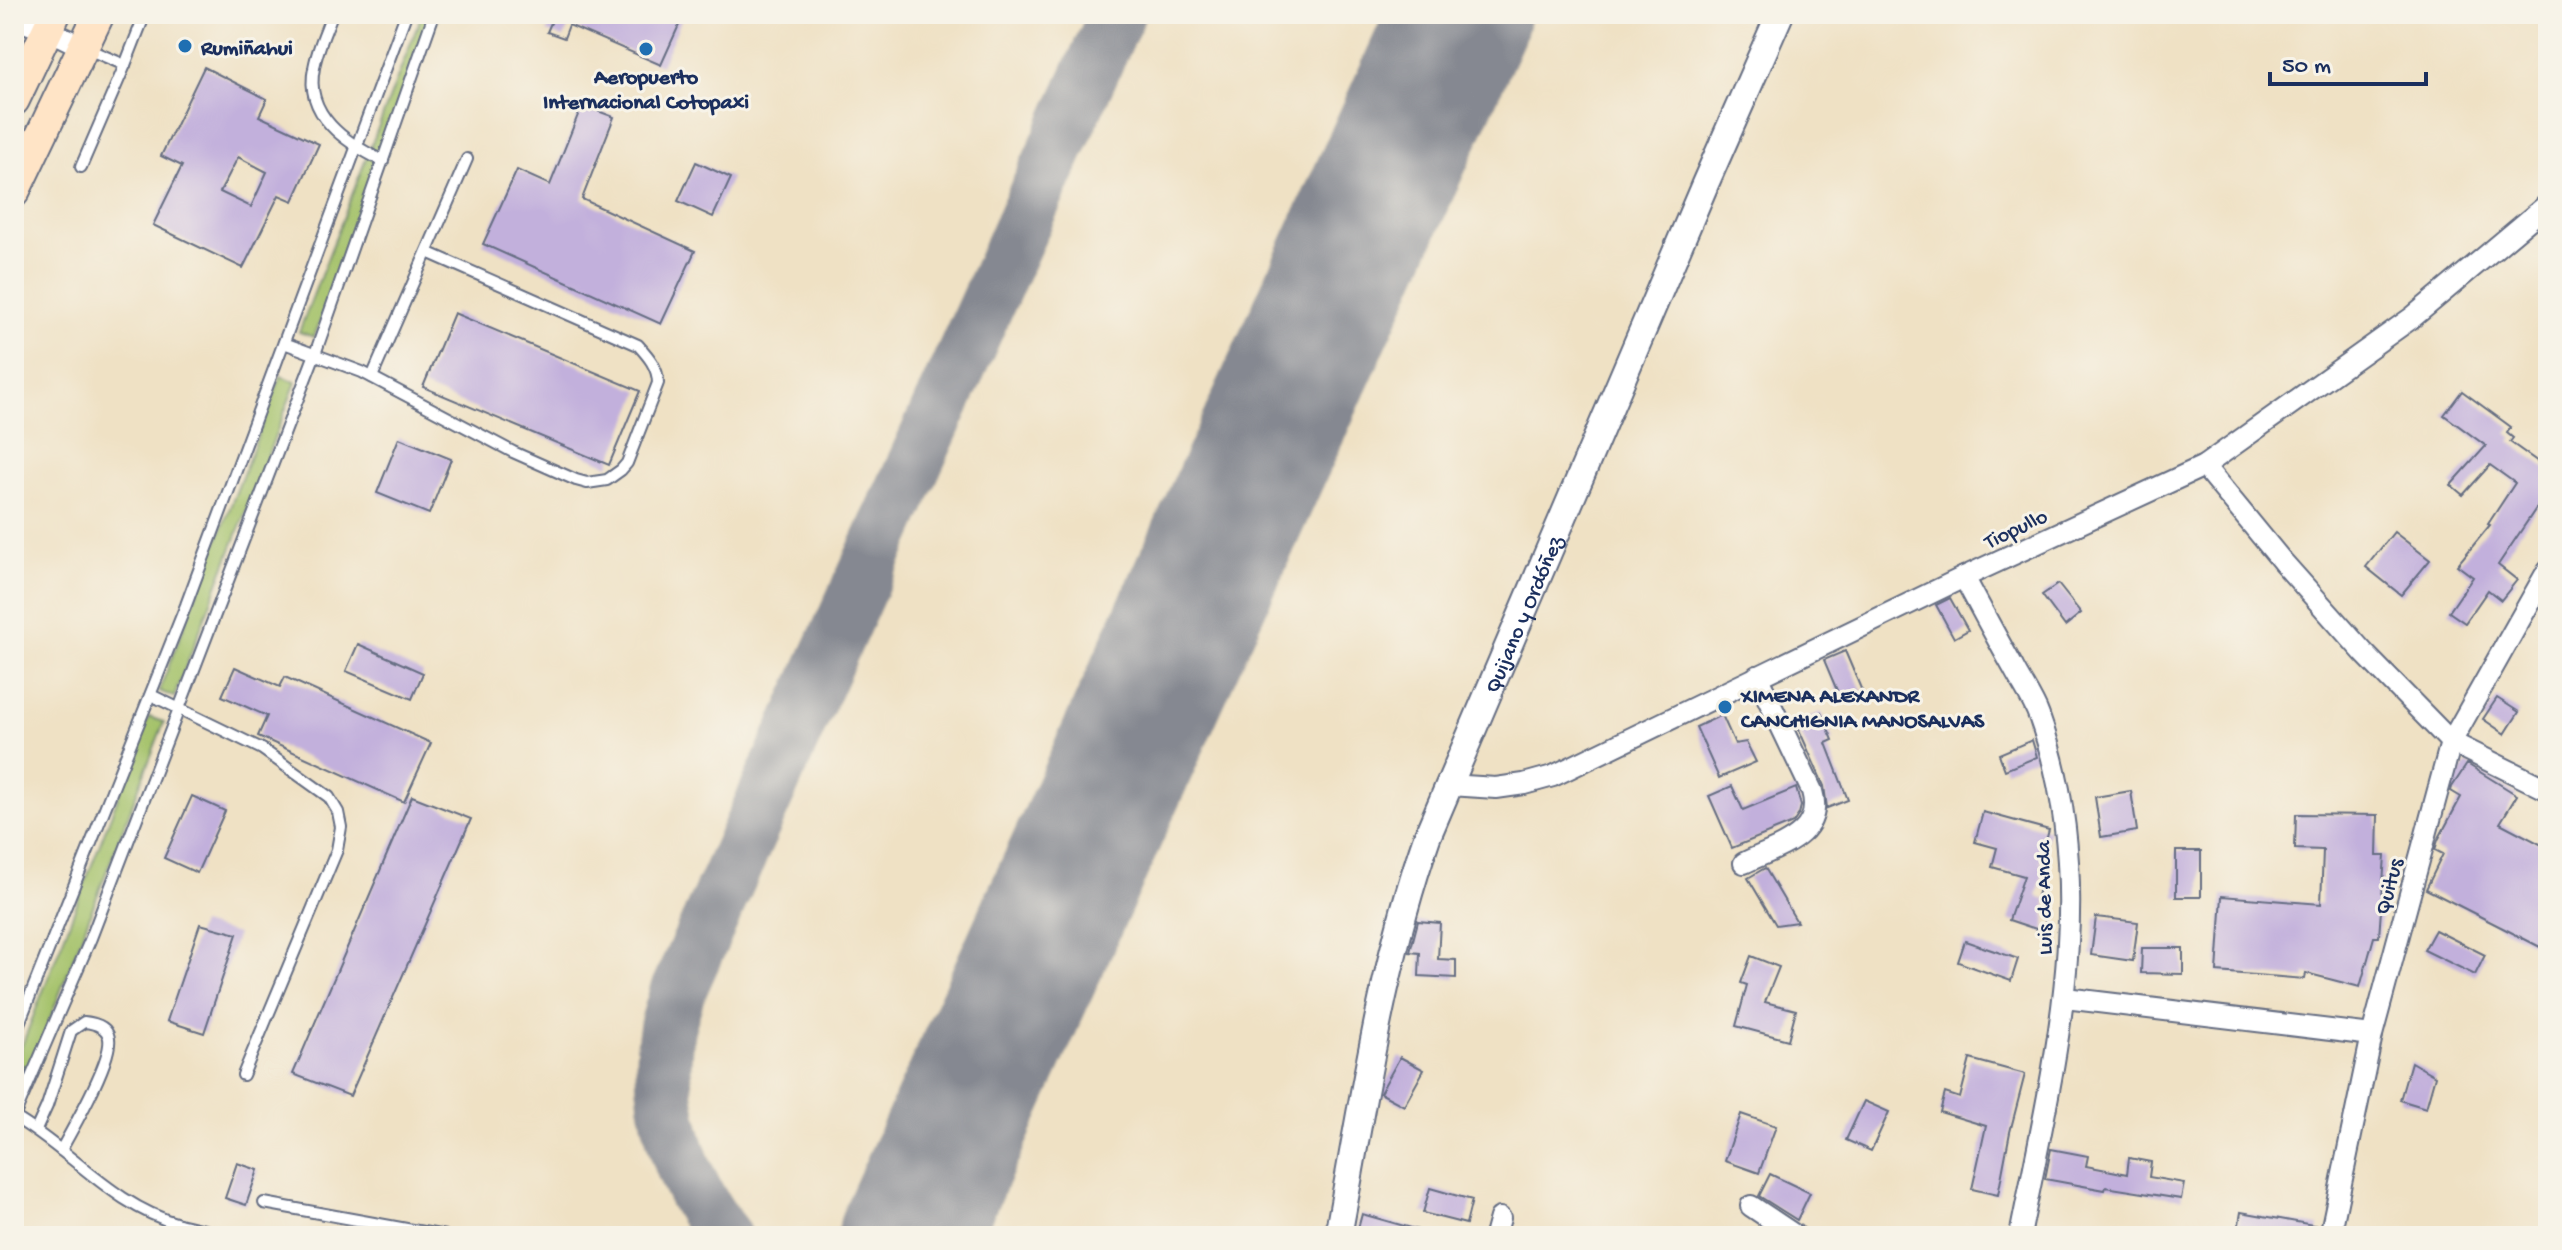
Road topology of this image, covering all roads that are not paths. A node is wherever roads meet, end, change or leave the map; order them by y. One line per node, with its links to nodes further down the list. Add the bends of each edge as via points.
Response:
1 (99, 14): 9 (main road)
2 (145, 14): 10 (lane)
3 (332, 14): 12 (lane, via 314,63 314,94 332,128)
4 (406, 14): 12 (lane)
5 (434, 14): 14 (lane)
6 (1780, 14): 29 (street, Quijano y Ordóñez)
7 (14, 19): 8 (street)
8 (52, 22): 9 (street); 11 (main road)
9 (83, 47): 10 (lane); 16 (main road)
10 (125, 65): 15 (lane)
11 (14, 100)
12 (356, 148): 14 (lane); 19 (lane)
13 (467, 159): 18 (lane)
14 (383, 161): 20 (lane)
15 (81, 167)
16 (14, 192)
17 (2548, 204): 22 (street, Tiopullo, via 2413,317)
18 (427, 252): 21 (lane); 21 (lane, via 638,345 652,362 658,383 631,456 607,480 576,480)
19 (284, 343): 20 (lane); 26 (lane)
20 (315, 354): 21 (lane); 27 (lane)
21 (372, 377)
22 (2204, 466): 24 (street, Tiopullo); 28 (street, via 2364,653)
23 (2548, 570): 28 (street, Quitus)
24 (1964, 577): 25 (street, Tiopullo); 32 (street, Luis de Anda, via 2038,713 2056,774 2069,855)
25 (1757, 676): 29 (street, Tiopullo, via 1553,776 1496,788); 31 (street, via 1816,804 1806,831)
26 (151, 695): 27 (lane); 34 (lane)
27 (179, 707): 35 (lane, via 262,749 329,797 341,827 337,850); 36 (lane, via 91,938)
28 (2451, 742): 30 (street); 33 (street, Quitus)
29 (1449, 785): 44 (street, Quijano y Ordóñez, via 1407,895)
30 (2548, 790)
31 (1744, 863)
32 (2065, 998): 33 (street); 46 (street, Luis de Anda)
33 (2372, 1035): 47 (street, Quitus)
34 (14, 1036)
35 (243, 1075)
36 (14, 1117): 37 (lane)
37 (36, 1130): 38 (lane); 38 (lane, via 71,1031 84,1022 98,1025 109,1044)
38 (61, 1150): 41 (lane, via 119,1196)
39 (264, 1203): 43 (lane)
40 (1751, 1206): 45 (street)
41 (179, 1230): 42 (lane)
42 (230, 1236)
43 (445, 1236)
44 (1338, 1236)
45 (1796, 1236)
46 (2020, 1236)
47 (2330, 1236)

